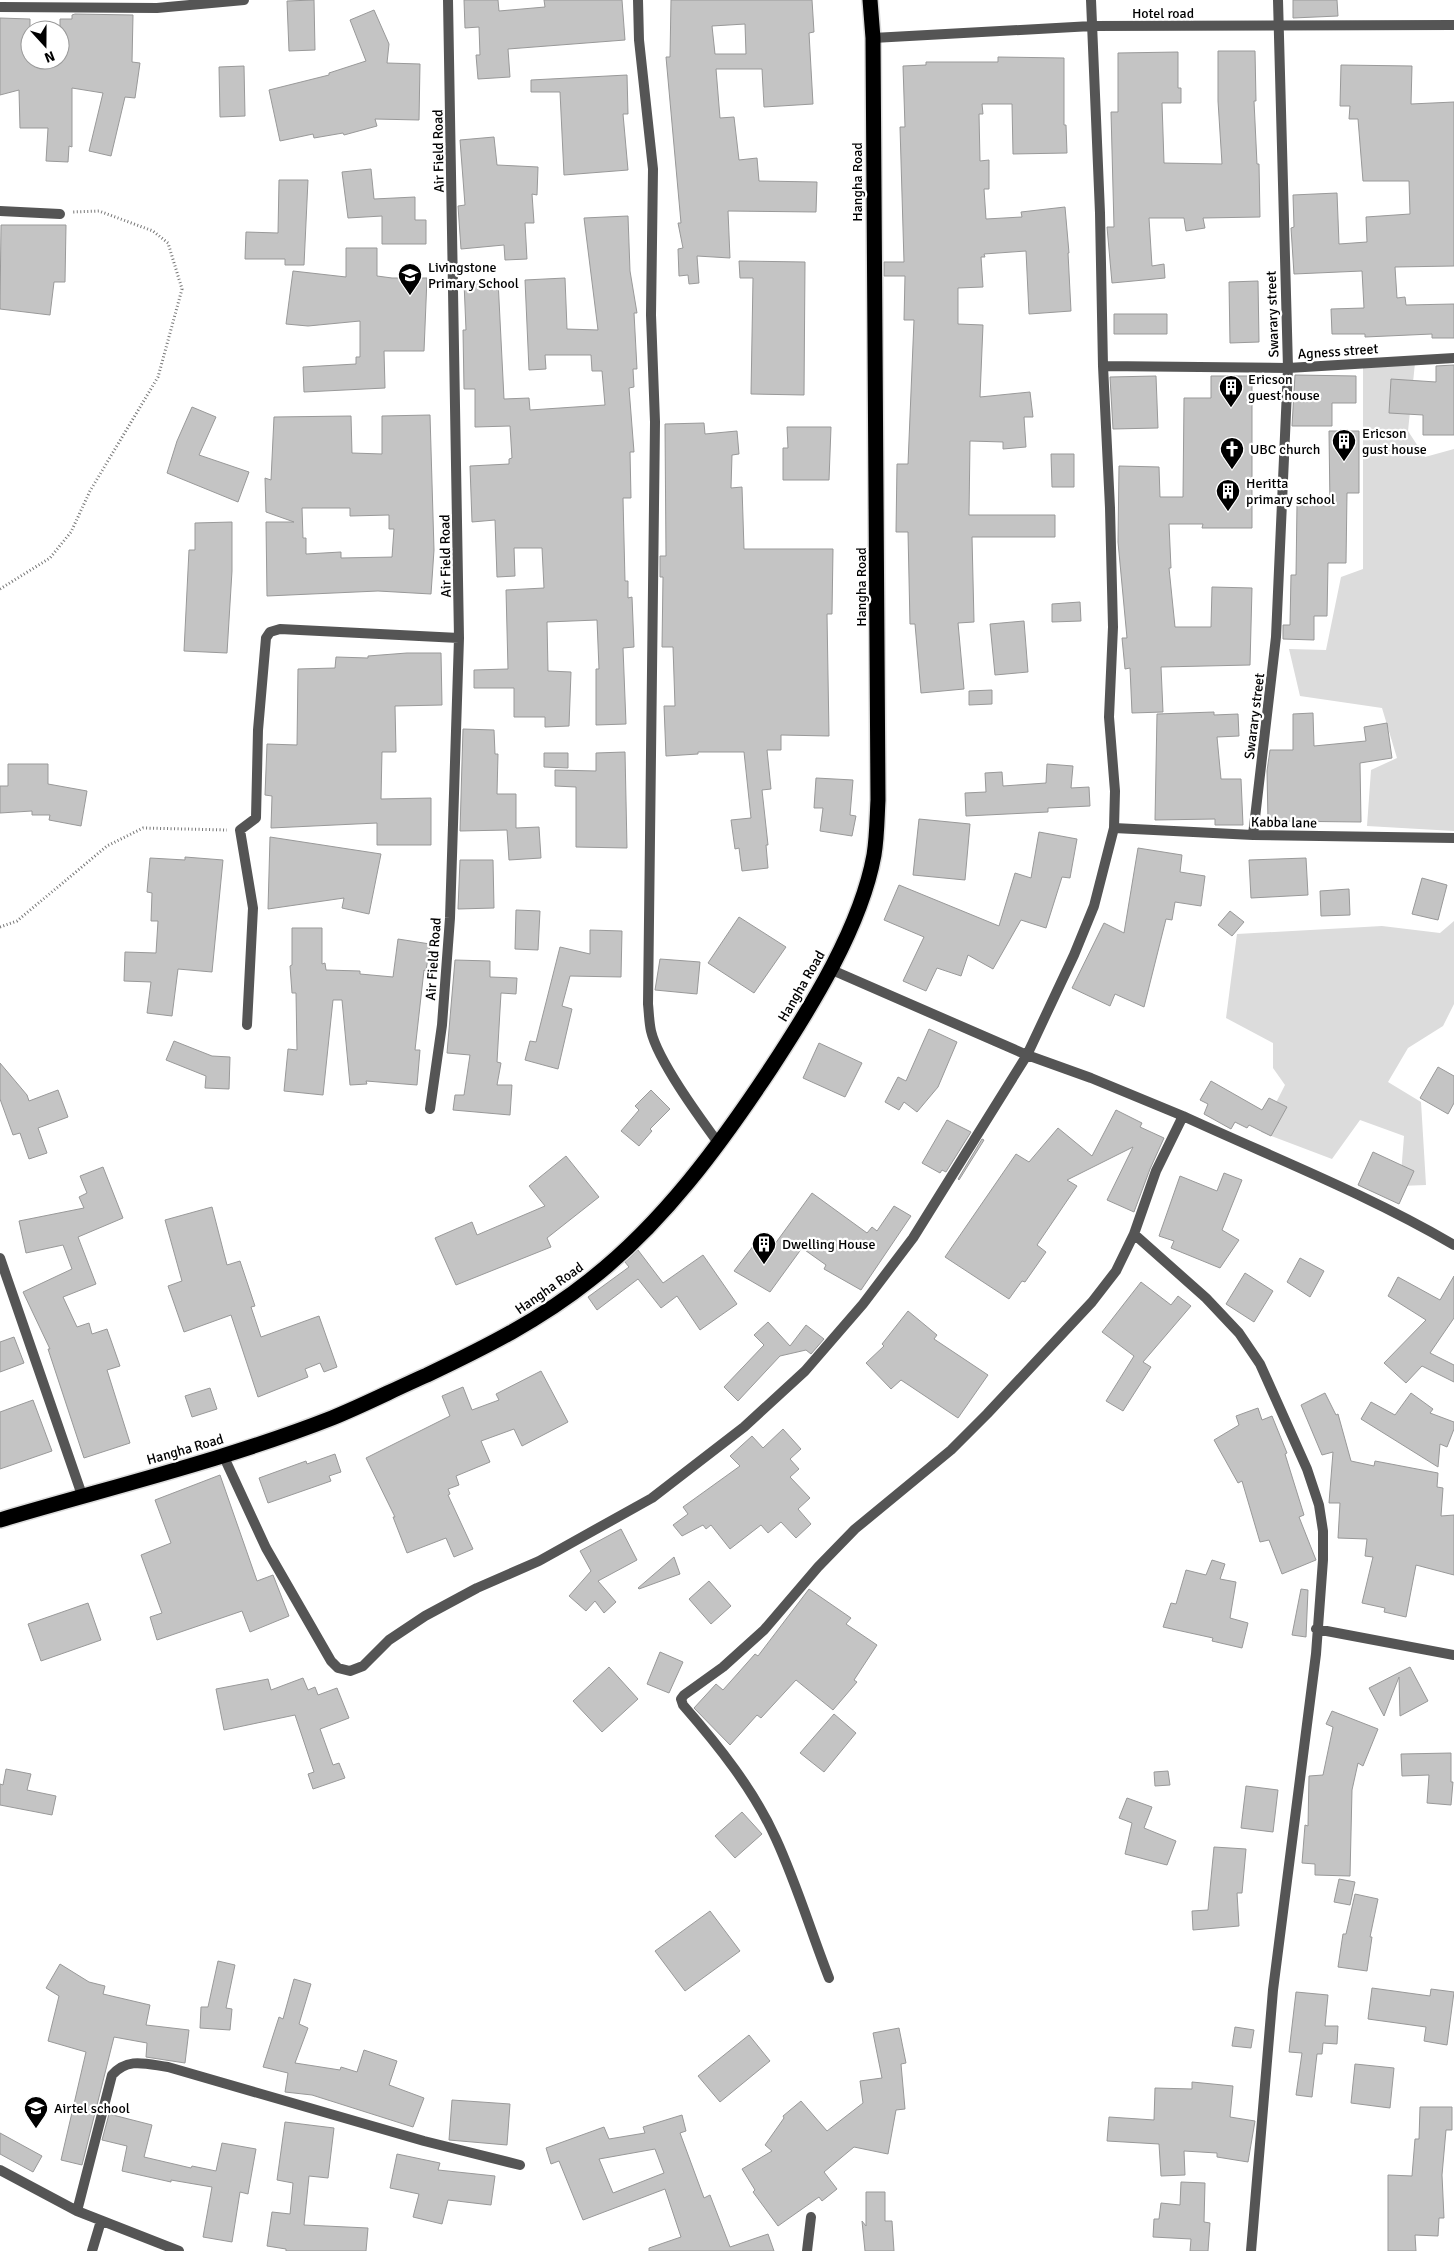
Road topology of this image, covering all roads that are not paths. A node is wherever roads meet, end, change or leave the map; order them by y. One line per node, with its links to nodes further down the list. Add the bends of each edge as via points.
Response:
1 (244, 0): 7 (street, via 157,8)
2 (448, 0): 17 (street, Air Field Road)
3 (638, 0): 26 (street, via 639,40 653,169 651,315 655,422 648,1004 651,1032 664,1060)
4 (870, 0): 11 (highway, Hangha Road)
5 (1091, 0): 9 (street)
6 (1278, 0): 10 (street, Swarary street)
7 (0, 7)
8 (1454, 25): 10 (street, Hotel road)
9 (1092, 26): 10 (street, Hotel road); 11 (street, Hotel road); 15 (street)
10 (1279, 26): 16 (street, Swarary street)
11 (873, 38): 21 (highway, Hangha Road, via 878,800 874,855 860,903)
12 (0, 210): 13 (street)
13 (60, 214)
14 (1454, 358): 16 (street, Agness street)
15 (1103, 366): 16 (street, Agness street); 18 (street, via 1111,528 1113,627 1108,717 1115,791)
16 (1288, 368): 19 (street, Swarary street, via 1276,637)
17 (460, 638): 22 (street, via 280,629 270,632 266,638 256,818 240,830 254,908); 24 (street, Air Field Road, via 450,918 442,1025)
18 (1114, 828): 19 (street, Kabba lane); 23 (street, via 1094,906)
19 (1253, 836): 20 (street, Kabba lane)
20 (1454, 838)
21 (832, 970): 23 (street); 26 (highway, Hangha Road)
22 (246, 1025)
23 (1027, 1055): 25 (street); 31 (street, via 908,1245 863,1304 804,1371 744,1428 652,1498 539,1561 477,1588 425,1616 389,1640 363,1666 350,1671 338,1668 331,1661 266,1548)
24 (430, 1109)
25 (1183, 1116): 27 (street, via 1156,1171); 28 (street, via 1368,1199)
26 (719, 1144): 31 (highway, Hangha Road, via 642,1234 590,1280 526,1325 464,1358 333,1418)
27 (1134, 1234): 34 (street, via 1206,1298 1239,1333 1260,1364 1275,1395 1319,1505 1324,1560); 36 (street, via 1116,1271 1092,1302 987,1414 951,1450 855,1529 764,1630 723,1668 682,1699 683,1705 746,1787 775,1838)
28 (1454, 1245)
29 (0, 1258): 30 (street)
30 (3, 1274): 32 (street)
31 (223, 1455): 32 (highway, Hangha Road)
32 (82, 1495): 33 (highway, Hangha Road)
33 (0, 1520)
34 (1316, 1629): 35 (street); 45 (street, via 1313,1681 1273,1990)
35 (1454, 1655)
36 (829, 1978)
37 (520, 2165): 39 (street, via 424,2141 168,2067 133,2062 119,2066 112,2075)
38 (0, 2170): 39 (street)
39 (77, 2211): 41 (street)
40 (811, 2217): 44 (street)
41 (102, 2221): 42 (street); 43 (street)
42 (92, 2251)
43 (179, 2251)
44 (807, 2251)
45 (1251, 2251)

